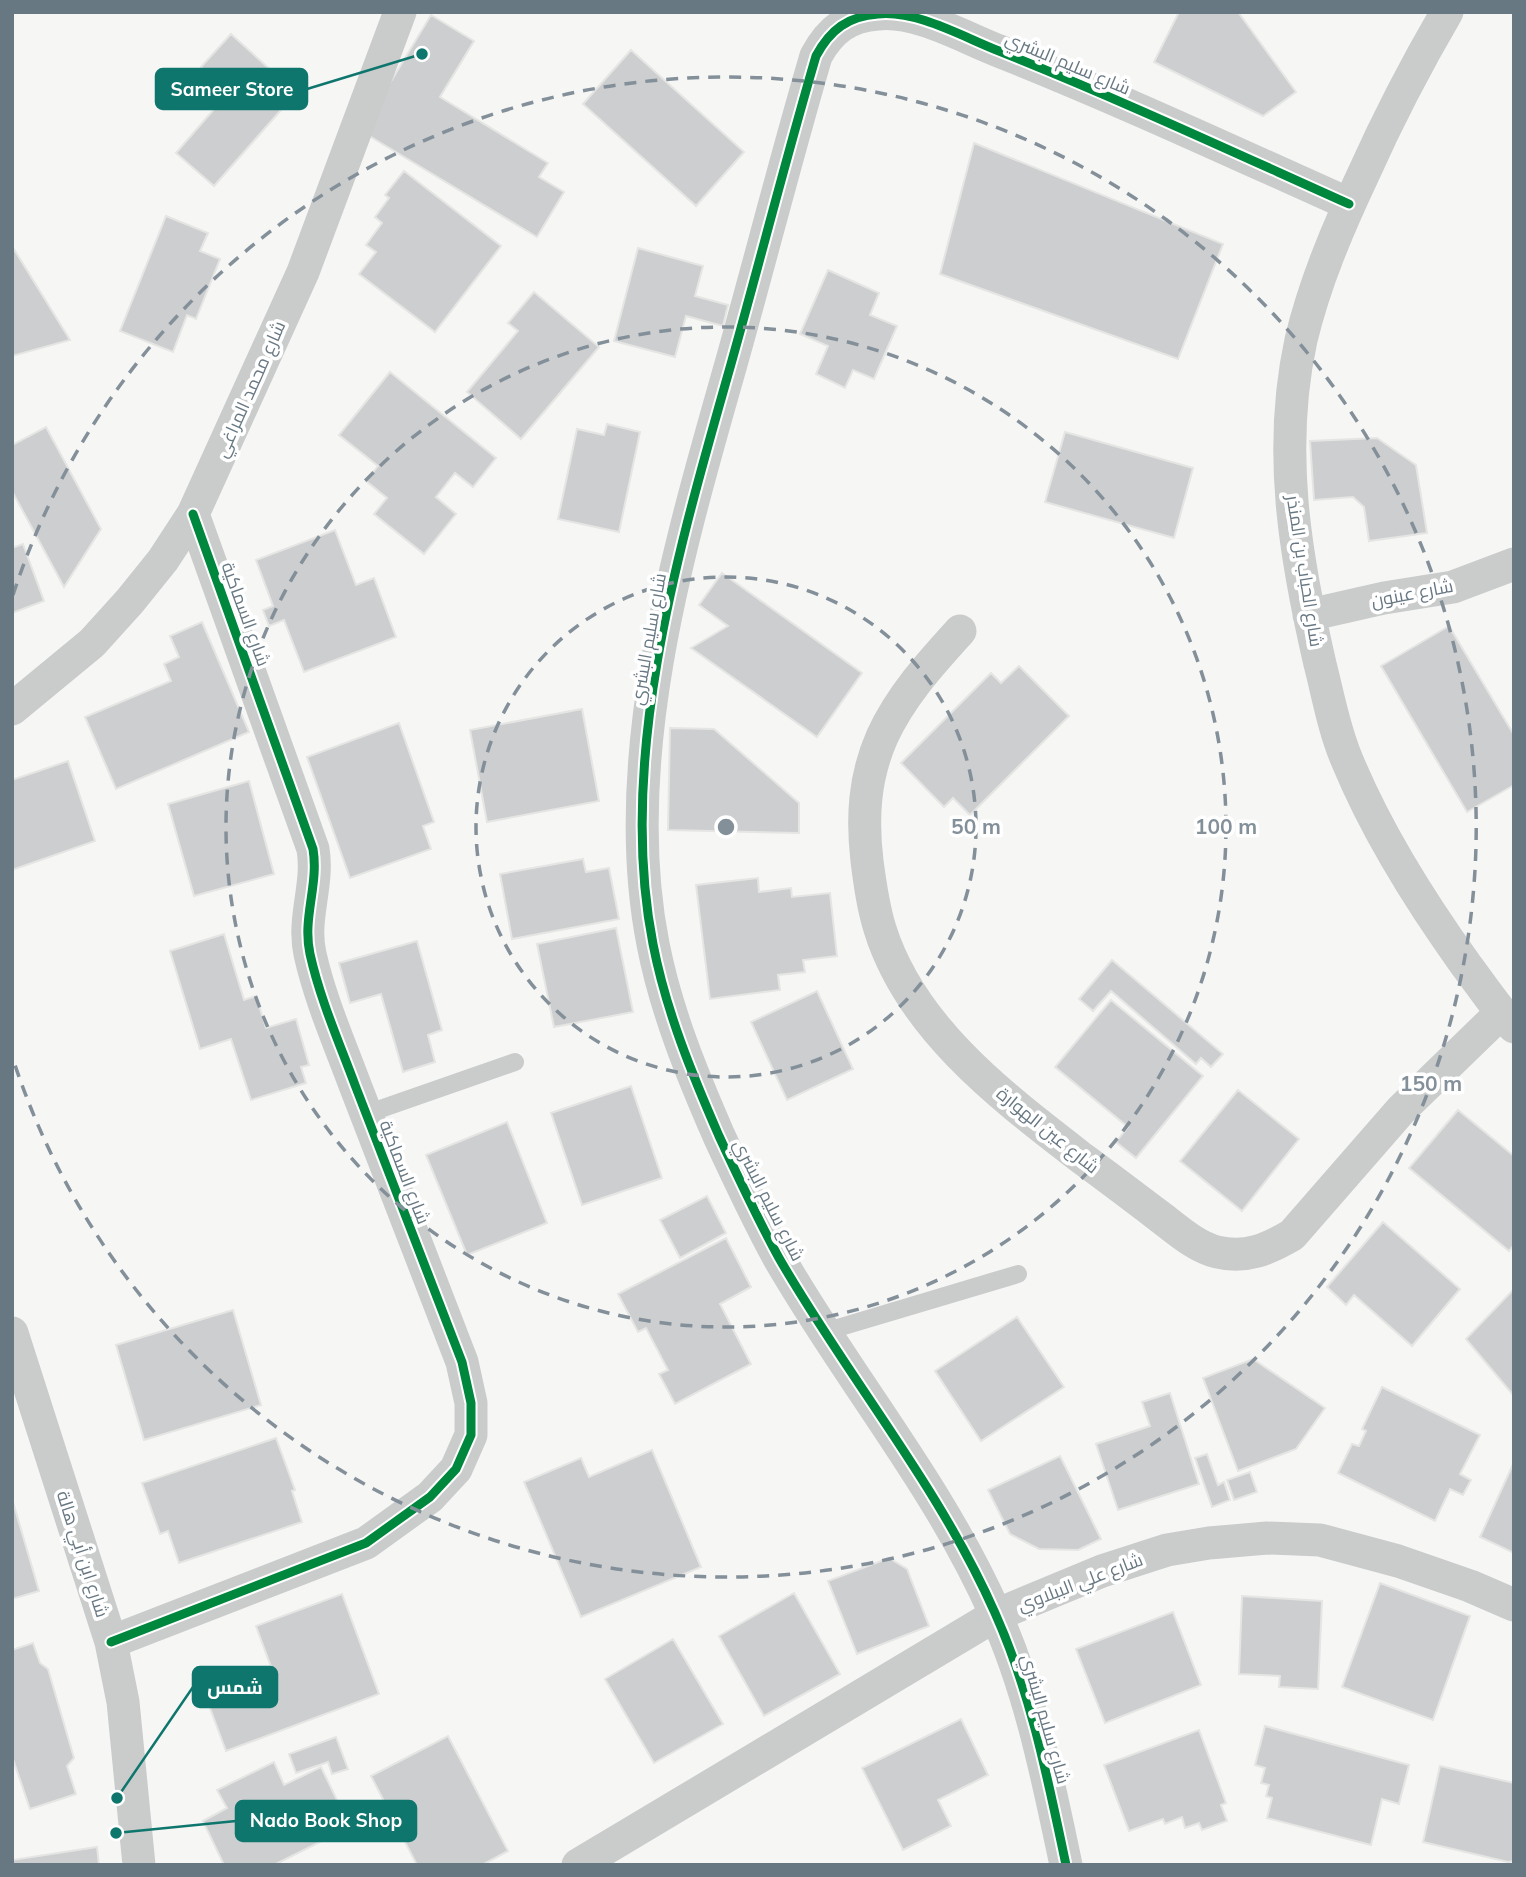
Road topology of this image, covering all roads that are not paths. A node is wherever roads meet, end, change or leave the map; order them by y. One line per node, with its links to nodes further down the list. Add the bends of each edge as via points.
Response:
1 (400, 12): 5 (street, شارع محمد المراغي, via 303,272)
2 (1447, 12): 4 (street, شارع الحباب بن المنذر, via 1393,110)
3 (918, 15): 4 (street, شارع سليم البشري); 14 (street, شارع سليم البشري, via 853,19 837,27 816,56 703,459 653,683 642,789 643,862 652,943 670,1011 693,1079 745,1193)
4 (1349, 204): 7 (street, شارع الحباب بن المنذر, via 1313,297 1293,388 1288,445 1293,523)
5 (193, 514): 9 (street, شارع محمد المراغي, via 163,560 102,632); 12 (street, شارع السماكية, via 313,849 316,879 308,914 309,953)
6 (1514, 564): 7 (street, شارع عينون, via 1453,587)
7 (1309, 615): 10 (street, شارع الحباب بن المنذر, via 1346,757 1373,816 1446,937)
8 (960, 631): 10 (street, شارع عين الهوارة, via 898,707 871,768 864,797 865,847 880,929 912,995 944,1038 1049,1133 1185,1236 1215,1252 1242,1255 1268,1249 1292,1235 1401,1110)
9 (12, 709)
10 (1507, 1020)
11 (515, 1062): 12 (lane)
12 (366, 1114): 18 (street, شارع السماكية, via 462,1362 471,1403 471,1435 456,1469 430,1497 366,1543)
13 (1018, 1274): 14 (lane)
14 (824, 1332): 17 (street, شارع سليم البشري, via 933,1497)
15 (12, 1333): 18 (street, شارع ابن أبي هالة)
16 (1514, 1605): 17 (street, شارع علي الببلاوي, via 1398,1561 1320,1540 1267,1538 1167,1550)
17 (996, 1615): 20 (street, شارع علي الببلاوي); 21 (street, شارع سليم البشري, via 1018,1672)
18 (111, 1642): 19 (street, شارع ابن أبي هالة, via 123,1702)
19 (139, 1865)
20 (578, 1865)
21 (1066, 1865)

